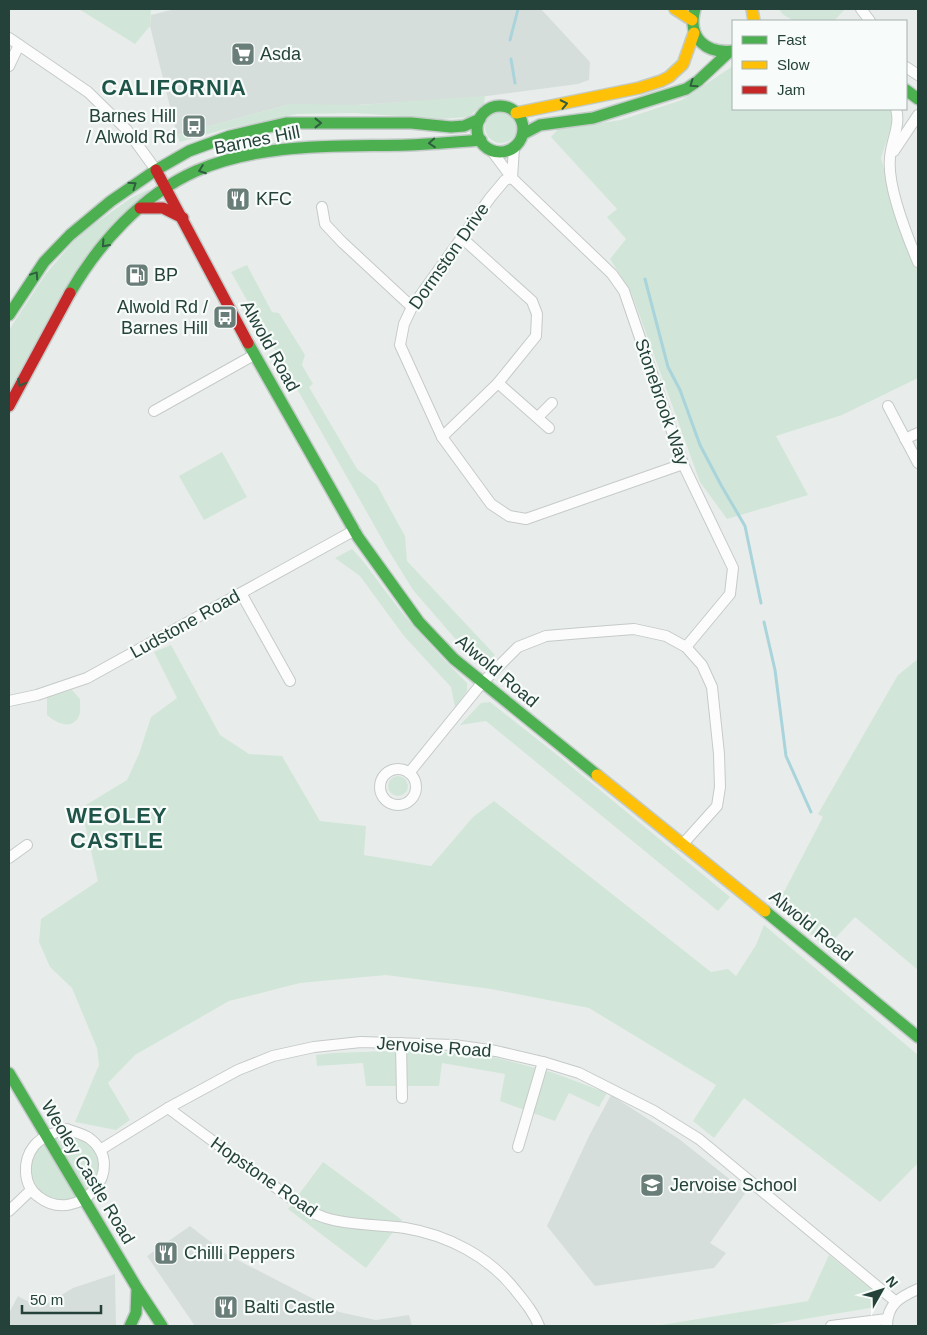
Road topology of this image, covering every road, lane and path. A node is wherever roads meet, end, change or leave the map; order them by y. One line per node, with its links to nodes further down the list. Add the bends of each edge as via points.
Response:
1 (675, 9): 3 (main road)
2 (861, 9): 4 (street)
3 (693, 14): 5 (main road)
4 (869, 20)
5 (694, 33): 8 (main road, via 708,49); 13 (main road, one-way to 5, via 661,81 683,64)
6 (9, 38): 7 (street)
7 (19, 45): 9 (street); 21 (street, via 88,92 127,130)
8 (731, 51): 16 (main road, one-way to 16, via 686,89 592,118 543,123)
9 (9, 66)
10 (907, 68): 11 (street)
11 (918, 75)
12 (896, 110): 20 (street, via 898,118)
13 (516, 112): 15 (main road, via 496,107); 16 (main road)
14 (918, 115): 20 (street)
15 (480, 119): 17 (main road, via 478,134); 21 (main road, Barnes Hill, one-way to 15, via 189,151 230,136 286,123 411,123 451,127)
16 (523, 134): 18 (main road)
17 (481, 140): 19 (main road); 23 (main road, Barnes Hill, one-way to 23, via 308,148 250,156 198,171)
18 (514, 148): 19 (main road, via 499,152); 22 (street)
19 (492, 150): 22 (street, Stonebrook Way)
20 (890, 158): 28 (street, via 890,176 906,234)
21 (156, 170): 23 (main road, Alwold Road); 30 (main road, Barnes Hill, one-way to 21, via 44,262 70,235 100,209)
22 (512, 178): 27 (street, Dormston Drive, via 505,180 490,198); 43 (street, Stonebrook Way, via 612,274 624,291)
23 (166, 187): 25 (main road, Barnes Hill); 26 (main road, Alwold Road)
24 (322, 207): 29 (street, via 325,224)
25 (138, 208): 26 (main road, via 156,206 171,210); 33 (main road, Barnes Hill, one-way to 33, via 83,273)
26 (183, 219): 31 (main road, Alwold Road)
27 (462, 238): 29 (street, Dormston Drive); 32 (street, via 532,301 537,314 536,336)
28 (918, 262)
29 (412, 307): 40 (street, Dormston Drive, via 404,324 400,345)
30 (9, 315)
31 (254, 355): 36 (street); 44 (main road, Alwold Road)
32 (498, 383): 37 (street); 40 (street)
33 (10, 402)
34 (552, 403): 37 (street)
35 (888, 406): 41 (street)
36 (154, 411)
37 (538, 417): 38 (street)
38 (549, 428)
39 (918, 433): 41 (street)
40 (442, 437): 43 (street, Dormston Drive, via 491,504 508,516 526,518)
41 (906, 438): 42 (street)
42 (918, 463)
43 (683, 464): 46 (street, Stonebrook Way, via 733,568 730,594)
44 (355, 530): 45 (street, Ludstone Road); 48 (main road, Alwold Road, via 419,622)
45 (241, 593): 47 (street); 49 (street, Ludstone Road, via 86,678)
46 (686, 647): 48 (street, via 666,636 634,629 546,636 518,647); 51 (street, via 702,665 712,686 720,787 717,806)
47 (290, 681)
48 (482, 683): 50 (street); 51 (main road, Alwold Road)
49 (9, 701)
50 (410, 773)
51 (682, 844): 54 (main road, Alwold Road)
52 (27, 845): 53 (street)
53 (9, 858)
54 (918, 1038)
55 (401, 1043): 56 (street, Jervoise Road, via 496,1051); 58 (street); 59 (street, Jervoise Road, via 360,1042 273,1056 238,1070)
56 (543, 1062): 61 (street); 68 (street, Jervoise Road, via 596,1082 654,1111 699,1139)
57 (9, 1073): 60 (main road, Weoley Castle Road)
58 (402, 1098)
59 (168, 1108): 62 (street, Jervoise Road); 72 (street, Hopstone Road, via 286,1195 324,1218 428,1233 476,1254 509,1282 533,1312)
60 (46, 1136): 62 (street, via 68,1129 88,1138); 63 (street, via 34,1146 27,1161 26,1177); 64 (main road, Weoley Castle Road)
61 (518, 1147)
62 (100, 1150): 64 (street, via 104,1163 102,1179)
63 (31, 1190): 64 (street, via 39,1198 59,1205); 65 (street)
64 (85, 1200): 66 (main road, Weoley Castle Road)
65 (9, 1211)
66 (137, 1288): 70 (main road, via 136,1313); 71 (main road, Weoley Castle Road)
67 (918, 1289): 68 (street)
68 (895, 1301): 69 (street)
69 (887, 1322): 73 (street)
70 (130, 1326)
71 (162, 1326)
72 (539, 1326)
73 (831, 1326)

